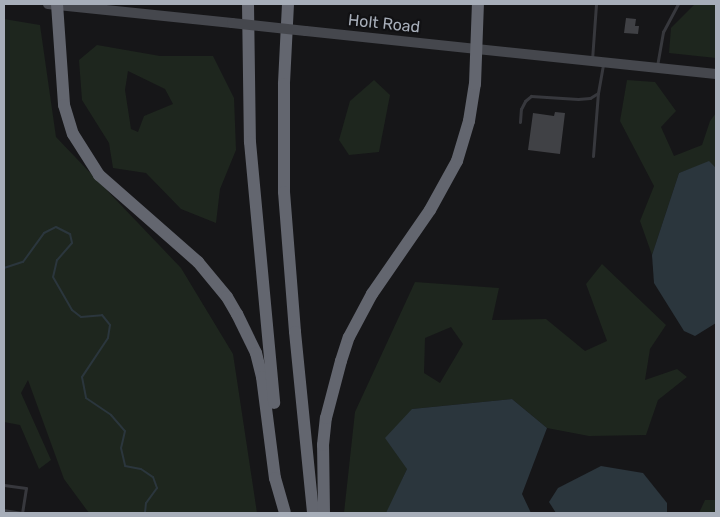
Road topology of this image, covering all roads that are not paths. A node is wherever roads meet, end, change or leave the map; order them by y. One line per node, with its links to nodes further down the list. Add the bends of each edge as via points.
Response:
1 (54, 4): 7 (main road, Holt Road, bridge); 17 (highway, via 64,105 81,149 110,186 198,262 227,297 247,333 262,377 275,478)
2 (248, 4): 17 (highway, via 251,160)
3 (288, 4): 18 (highway, via 284,192)
4 (478, 4): 7 (highway)
5 (596, 4): 8 (lane)
6 (678, 4): 10 (lane, via 663,32)
7 (478, 49): 8 (main road, Holt Road); 19 (highway, via 469,121 457,161 430,210 372,294 349,337 341,361 325,427)
8 (592, 61): 9 (main road, Holt Road)
9 (604, 62): 10 (main road, Holt Road); 12 (lane)
10 (657, 66): 11 (main road, Holt Road)
11 (716, 74)
12 (598, 93): 13 (lane, via 578,100 531,96 521,109); 14 (lane)
13 (520, 122)
14 (593, 156)
15 (4, 486): 16 (lane, via 26,488 22,513)
16 (4, 510)
17 (285, 512)
18 (313, 513)
19 (324, 513)

